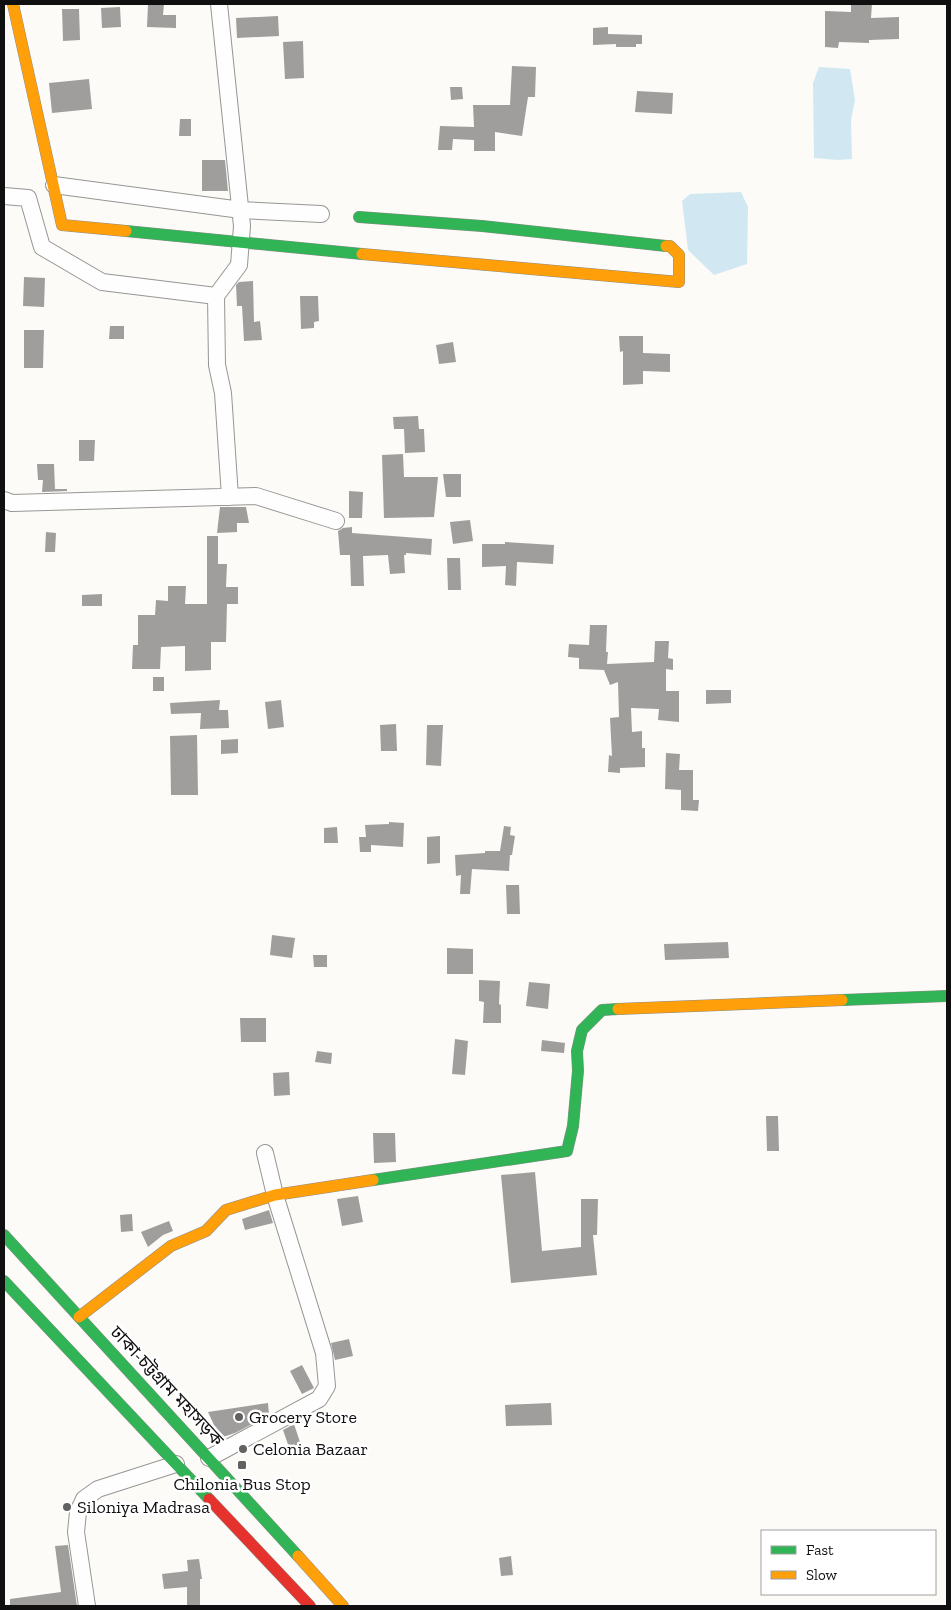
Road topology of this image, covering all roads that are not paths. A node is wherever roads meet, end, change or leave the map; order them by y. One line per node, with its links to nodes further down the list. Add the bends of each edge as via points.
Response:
1 (13, 4): 3 (main road)
2 (219, 4): 5 (street)
3 (54, 185): 5 (street); 8 (main road, via 62,225)
4 (4, 196): 9 (street, via 28,198 42,247 102,282)
5 (241, 210): 6 (street); 8 (street)
6 (321, 214)
7 (359, 217): 8 (main road, via 670,246 679,255 679,282)
8 (241, 243): 9 (street, via 239,265)
9 (216, 296): 10 (street, via 217,365 223,393)
10 (230, 497): 11 (street, via 12,503); 12 (street, via 256,496)
11 (4, 500)
12 (336, 522)
13 (947, 996): 15 (main road, via 602,1010 582,1030 577,1051 573,1126 567,1151)
14 (265, 1153): 15 (street)
15 (275, 1195): 18 (main road, via 226,1210 206,1231 171,1246); 19 (street, via 324,1353 326,1386 320,1399)
16 (4, 1235): 18 (main road, ঢাকা-চট্টগ্রাম মহাসড়ক)
17 (4, 1281): 20 (main road)
18 (79, 1317): 19 (main road, ঢাকা-চট্টগ্রাম মহাসড়ক)
19 (210, 1458): 23 (main road, ঢাকা-চট্টগ্রাম মহাসড়ক)
20 (176, 1464): 21 (main road); 22 (street, via 98,1489 84,1499 78,1512 76,1532)
21 (305, 1605)
22 (87, 1606)
23 (343, 1606)

